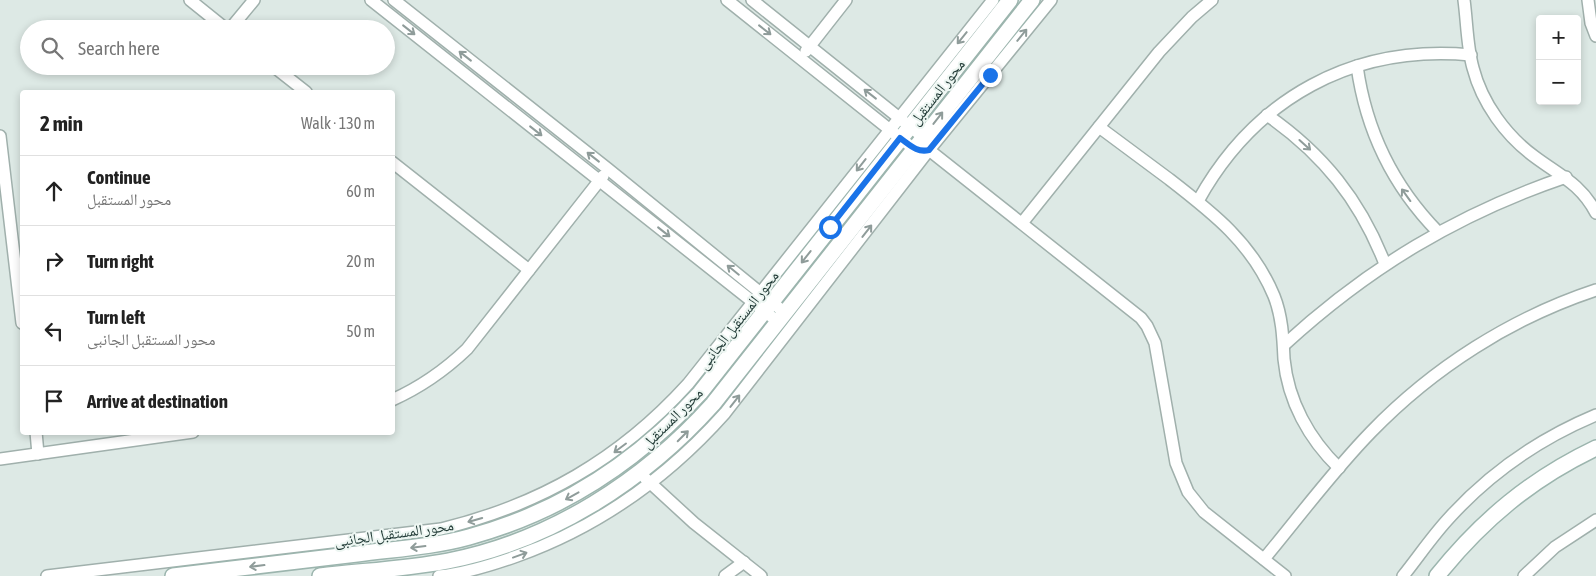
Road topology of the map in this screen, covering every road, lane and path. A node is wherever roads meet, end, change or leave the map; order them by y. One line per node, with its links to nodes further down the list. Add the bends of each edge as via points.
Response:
1 (190, 0): 15 (street)
2 (254, 0): 16 (street)
3 (371, 0): 33 (street, one-way to 33)
4 (394, 0): 31 (street, one-way to 4)
5 (727, 0): 20 (street, one-way to 20)
6 (752, 0): 18 (street)
7 (846, 0): 18 (street)
8 (993, 0): 26 (street, one-way to 26)
9 (1010, 0): 26 (street, محور المستقبل)
10 (1032, 0): 28 (street, محور المستقبل, one-way to 10)
11 (1051, 0): 28 (street, one-way to 11)
12 (1212, 0): 25 (street, via 1175,34)
13 (1464, 0): 19 (street)
14 (1588, 0): 17 (street)
15 (215, 20)
16 (237, 20)
17 (1596, 36)
18 (809, 46): 20 (street); 26 (street, one-way to 18)
19 (1471, 55): 21 (street, via 1413,54); 32 (street, via 1478,83 1502,125 1524,150)
20 (800, 58): 26 (street)
21 (1357, 66): 24 (street, via 1309,86); 37 (street, one-way to 21, via 1398,183 1378,146 1364,107)
22 (284, 75): 23 (street)
23 (303, 90)
24 (1267, 115): 34 (street, via 1240,140); 38 (street, one-way to 38, via 1306,146 1345,188 1368,225)
25 (1099, 127): 34 (street); 36 (street)
26 (900, 128): 28 (street); 29 (street); 42 (street, محور المستقبل, one-way to 42)
27 (0, 136): 43 (street)
28 (926, 143): 29 (street, محور المستقبل); 36 (street); 40 (street, one-way to 28)
29 (914, 149): 40 (street, محور المستقبل)
30 (395, 164): 39 (street)
31 (608, 169): 33 (street); 42 (street, one-way to 31)
32 (1566, 177): 35 (street); 37 (street, via 1514,196)
33 (599, 181): 39 (street); 42 (street, one-way to 42)
34 (1198, 201): 45 (street, via 1234,233 1257,263 1280,313)
35 (1596, 213)
36 (1022, 223): 56 (street, via 1147,326 1158,352 1176,463 1183,482 1204,512)
37 (1438, 232): 38 (street)
38 (1385, 264): 45 (street, via 1332,303)
39 (529, 270): 46 (street, via 483,330 453,362 423,384)
40 (822, 276): 44 (street, محور المستقبل); 54 (street, one-way to 40, via 690,450 725,413)
41 (1596, 290): 53 (street, via 1526,319 1457,360 1394,410)
42 (762, 302): 44 (street); 58 (street, محور المستقبل الجانبى, one-way to 58, via 688,384 639,432 581,474 511,508 442,529); 59 (street, محور المستقبل, one-way to 59, via 700,393 667,427 611,472 541,512 493,531 444,544)
43 (20, 306)
44 (781, 317): 54 (street, محور المستقبل, one-way to 44, via 713,404)
45 (1284, 346): 53 (street, via 1290,388 1301,417 1317,445)
46 (395, 398)
47 (1596, 415): 65 (street, via 1543,441 1482,486 1449,518)
48 (36, 435): 51 (street)
49 (172, 435): 51 (street)
50 (1596, 448): 66 (street, via 1549,472 1503,506 1474,532)
51 (38, 454): 52 (street)
52 (0, 459)
53 (1339, 468): 56 (street)
54 (645, 478): 57 (street); 60 (street, محور المستقبل, via 549,528 498,547 447,561); 61 (street, one-way to 54, via 503,561 555,540 606,514)
55 (1596, 520): 67 (street)
56 (1264, 560): 64 (street)
57 (744, 562): 62 (street); 63 (street)
58 (47, 576)
59 (172, 576)
60 (320, 576)
61 (439, 576)
62 (725, 576)
63 (761, 576)
64 (1284, 576)
65 (1403, 576)
66 (1436, 576)
67 (1524, 576)

